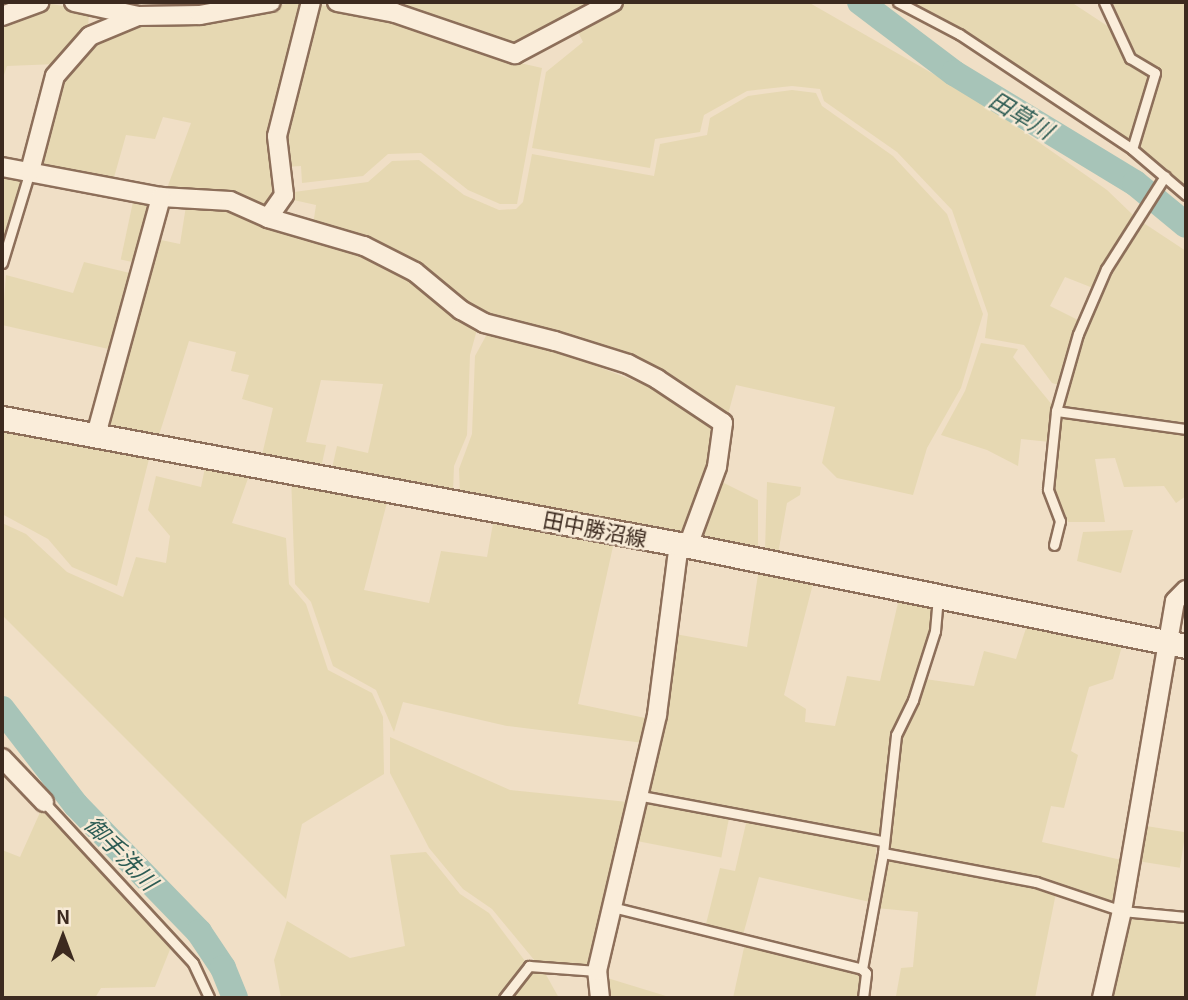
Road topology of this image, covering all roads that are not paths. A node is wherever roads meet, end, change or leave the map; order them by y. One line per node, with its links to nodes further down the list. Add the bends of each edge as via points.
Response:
1 (40, 2): 9 (street)
2 (74, 2): 10 (street)
3 (271, 2): 10 (street, via 200,15)
4 (310, 2): 17 (street, via 277,136 284,195)
5 (337, 2): 6 (street, via 395,13 515,54)
6 (613, 2)
7 (898, 2): 11 (lane, via 959,34)
8 (1104, 2): 11 (lane, via 1130,58 1155,73)
9 (2, 16)
10 (138, 16): 13 (street, via 90,36 55,76)
11 (1132, 149): 14 (lane)
12 (2, 167): 13 (street)
13 (30, 171): 16 (street); 18 (lane)
14 (1163, 179): 15 (lane); 19 (lane, via 1107,269 1078,334)
15 (1186, 195)
16 (161, 197): 17 (street, via 230,201); 22 (street)
17 (268, 218): 23 (street, via 364,246 415,272 484,323 628,364 723,423 717,467)
18 (2, 263)
19 (1056, 411): 21 (lane); 24 (lane, via 1048,489 1060,522)
20 (2, 418): 22 (main road, 田中勝沼線)
21 (1186, 429)
22 (96, 435): 23 (main road, 田中勝沼線)
23 (684, 545): 26 (main road, 田中勝沼線); 29 (street, via 657,715)
24 (1054, 545)
25 (1186, 590): 27 (street, via 1175,601)
26 (938, 594): 27 (main road, 田中勝沼線); 31 (lane, via 935,631 913,700 896,735)
27 (1177, 644): 34 (street)
28 (2, 758): 30 (street)
29 (636, 795): 31 (lane); 33 (street)
30 (44, 802): 38 (lane, via 193,963)
31 (881, 841): 32 (lane)
32 (883, 853): 34 (lane, via 1036,882); 36 (lane)
33 (611, 907): 36 (lane); 37 (street)
34 (1122, 911): 35 (lane); 42 (street)
35 (1186, 917)
36 (862, 969): 41 (lane, via 866,973)
37 (597, 971): 39 (lane, via 529,965); 40 (street)
38 (209, 998)
39 (505, 998)
40 (600, 998)
41 (863, 998)
42 (1102, 998)

